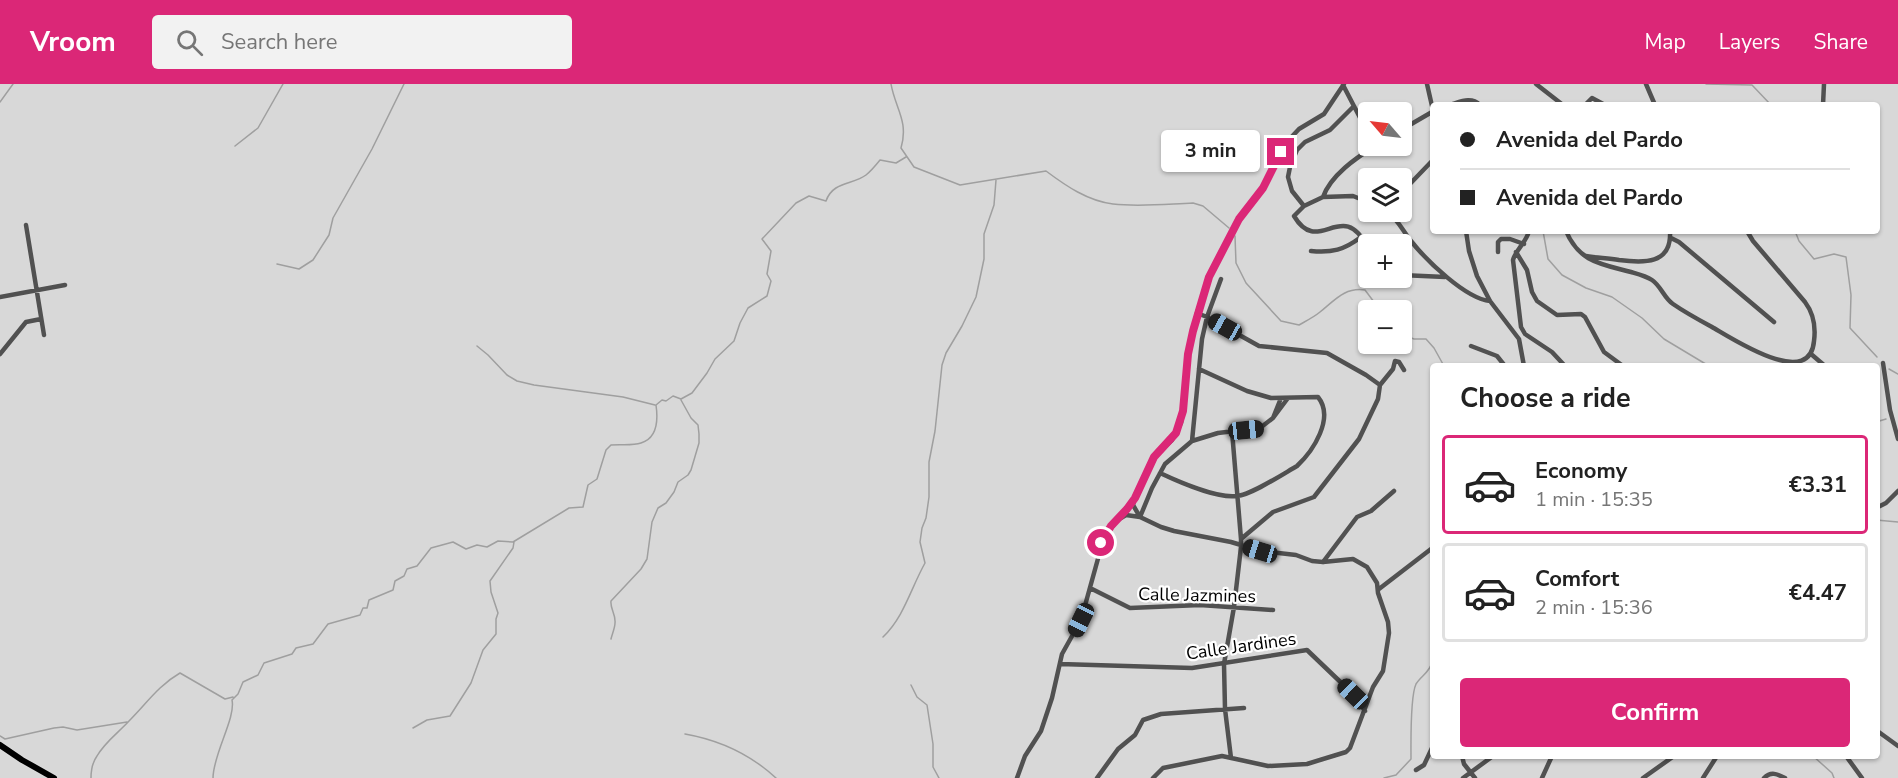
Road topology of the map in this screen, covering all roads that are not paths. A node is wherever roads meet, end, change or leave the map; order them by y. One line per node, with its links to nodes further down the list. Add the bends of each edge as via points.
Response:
1 (1427, 84): 6 (street)
2 (1536, 84): 9 (street)
3 (1646, 84): 10 (street)
4 (1824, 84): 11 (street)
5 (1343, 85): 12 (street); 45 (street, via 1323,114 1299,129 1286,144 1263,188 1221,251)
6 (1431, 102)
7 (1461, 102): 8 (street)
8 (1476, 102)
9 (1559, 102)
10 (1654, 102)
11 (1823, 102)
12 (1353, 106): 14 (street); 21 (street, via 1330,130 1297,150 1288,177)
13 (1430, 113): 15 (street)
14 (1358, 115)
15 (1412, 124)
16 (1359, 156): 19 (street, via 1327,187)
17 (1430, 163): 18 (street)
18 (1412, 182)
19 (1323, 197): 20 (street); 21 (street)
20 (1358, 198)
21 (1304, 206): 24 (street, via 1294,216 1312,232 1346,225)
22 (1399, 222): 40 (street)
23 (26, 225): 43 (street)
24 (1358, 234)
25 (1467, 234): 46 (street, via 1472,263)
26 (1528, 234): 32 (street)
27 (1567, 234): 36 (street)
28 (1670, 234): 30 (street)
29 (1749, 234): 56 (street, via 1813,313)
30 (1671, 238): 37 (street, via 1663,254 1651,261); 50 (street)
31 (1358, 239): 33 (street, via 1330,253)
32 (1524, 244): 34 (street, via 1501,239); 35 (street)
33 (1311, 251)
34 (1498, 252)
35 (1516, 252): 52 (street, via 1513,260); 60 (street, via 1527,270 1537,301 1557,315 1585,317 1604,352)
36 (1583, 255): 37 (street); 38 (street)
37 (1595, 257): 38 (street)
38 (1599, 263): 56 (street, via 1652,279 1672,303 1754,352 1792,362)
39 (1412, 276): 40 (street)
40 (1445, 277): 46 (street)
41 (1221, 279): 48 (street)
42 (65, 285): 43 (street)
43 (37, 291): 44 (street); 49 (street)
44 (0, 297)
45 (1201, 299): 47 (street); 48 (street)
46 (1490, 301): 52 (street)
47 (1197, 313): 48 (street); 51 (street)
48 (1205, 316): 51 (street); 63 (street); 65 (street, via 1264,348 1327,353)
49 (41, 319): 53 (street); 55 (street, via 27,322)
50 (1774, 322)
51 (1194, 324): 75 (street, via 1180,423 1172,440 1154,457)
52 (1521, 334): 58 (street); 59 (street, via 1552,352)
53 (44, 335)
54 (1471, 346): 57 (street, via 1497,356)
55 (0, 354)
56 (1811, 354): 61 (street)
57 (1503, 363)
58 (1524, 363)
59 (1562, 363)
60 (1619, 363)
61 (1822, 363)
62 (1883, 363): 68 (street)
63 (1199, 369): 66 (street, via 1247,391); 69 (street)
64 (1404, 370): 65 (street, via 1395,361)
65 (1380, 386): 77 (street, via 1359,439 1314,497 1273,512)
66 (1284, 398): 67 (street, via 1268,424); 73 (street, via 1320,398 1325,418 1320,431 1297,466)
67 (1232, 431): 69 (street); 73 (street)
68 (1898, 439)
69 (1192, 441): 70 (street)
70 (1160, 473): 73 (street, via 1187,486); 76 (street)
71 (1394, 491): 79 (street, via 1371,511 1357,516)
72 (1898, 491): 74 (street)
73 (1237, 497): 77 (street)
74 (1880, 506)
75 (1132, 512): 76 (street); 80 (street, via 1107,532)
76 (1140, 517): 77 (street, via 1174,531)
77 (1241, 544): 79 (street); 82 (street)
78 (1430, 550): 81 (street)
79 (1323, 562): 81 (street, via 1363,563)
80 (1090, 588): 82 (street, Calle Jazmines, via 1130,608); 84 (street, via 1081,620)
81 (1379, 589): 88 (street, via 1388,622 1387,654)
82 (1234, 607): 83 (street, Calle Jazmines); 85 (street)
83 (1273, 610)
84 (1060, 664): 85 (street, Calle Jardines, via 1192,668); 103 (street, via 1041,731)
85 (1224, 664): 87 (street); 88 (street, Calle Jardines, via 1306,650 1353,694)
86 (1244, 708): 87 (street)
87 (1225, 710): 93 (street); 104 (street, via 1161,714 1143,720 1135,735 1118,749)
88 (1365, 711): 93 (street, via 1346,752 1307,764 1268,766)
89 (1880, 733): 91 (street)
90 (0, 745): 102 (main road)
91 (1898, 746)
92 (1430, 752): 100 (street, via 1424,765)
93 (1231, 758): 105 (street, via 1222,756 1163,768)
94 (1463, 759): 101 (street)
95 (1489, 759): 101 (street)
96 (1551, 759): 108 (street)
97 (1670, 759): 109 (street)
98 (1715, 759): 110 (street)
99 (1848, 759): 113 (street)
100 (1416, 770)
101 (1470, 772): 106 (street); 107 (street)
102 (54, 778)
103 (1017, 778)
104 (1097, 778)
105 (1153, 778)
106 (1463, 778)
107 (1474, 778)
108 (1542, 778)
109 (1643, 778)
110 (1703, 778)
111 (1764, 778): 112 (street, via 1772,773)
112 (1785, 778)
113 (1862, 778)

